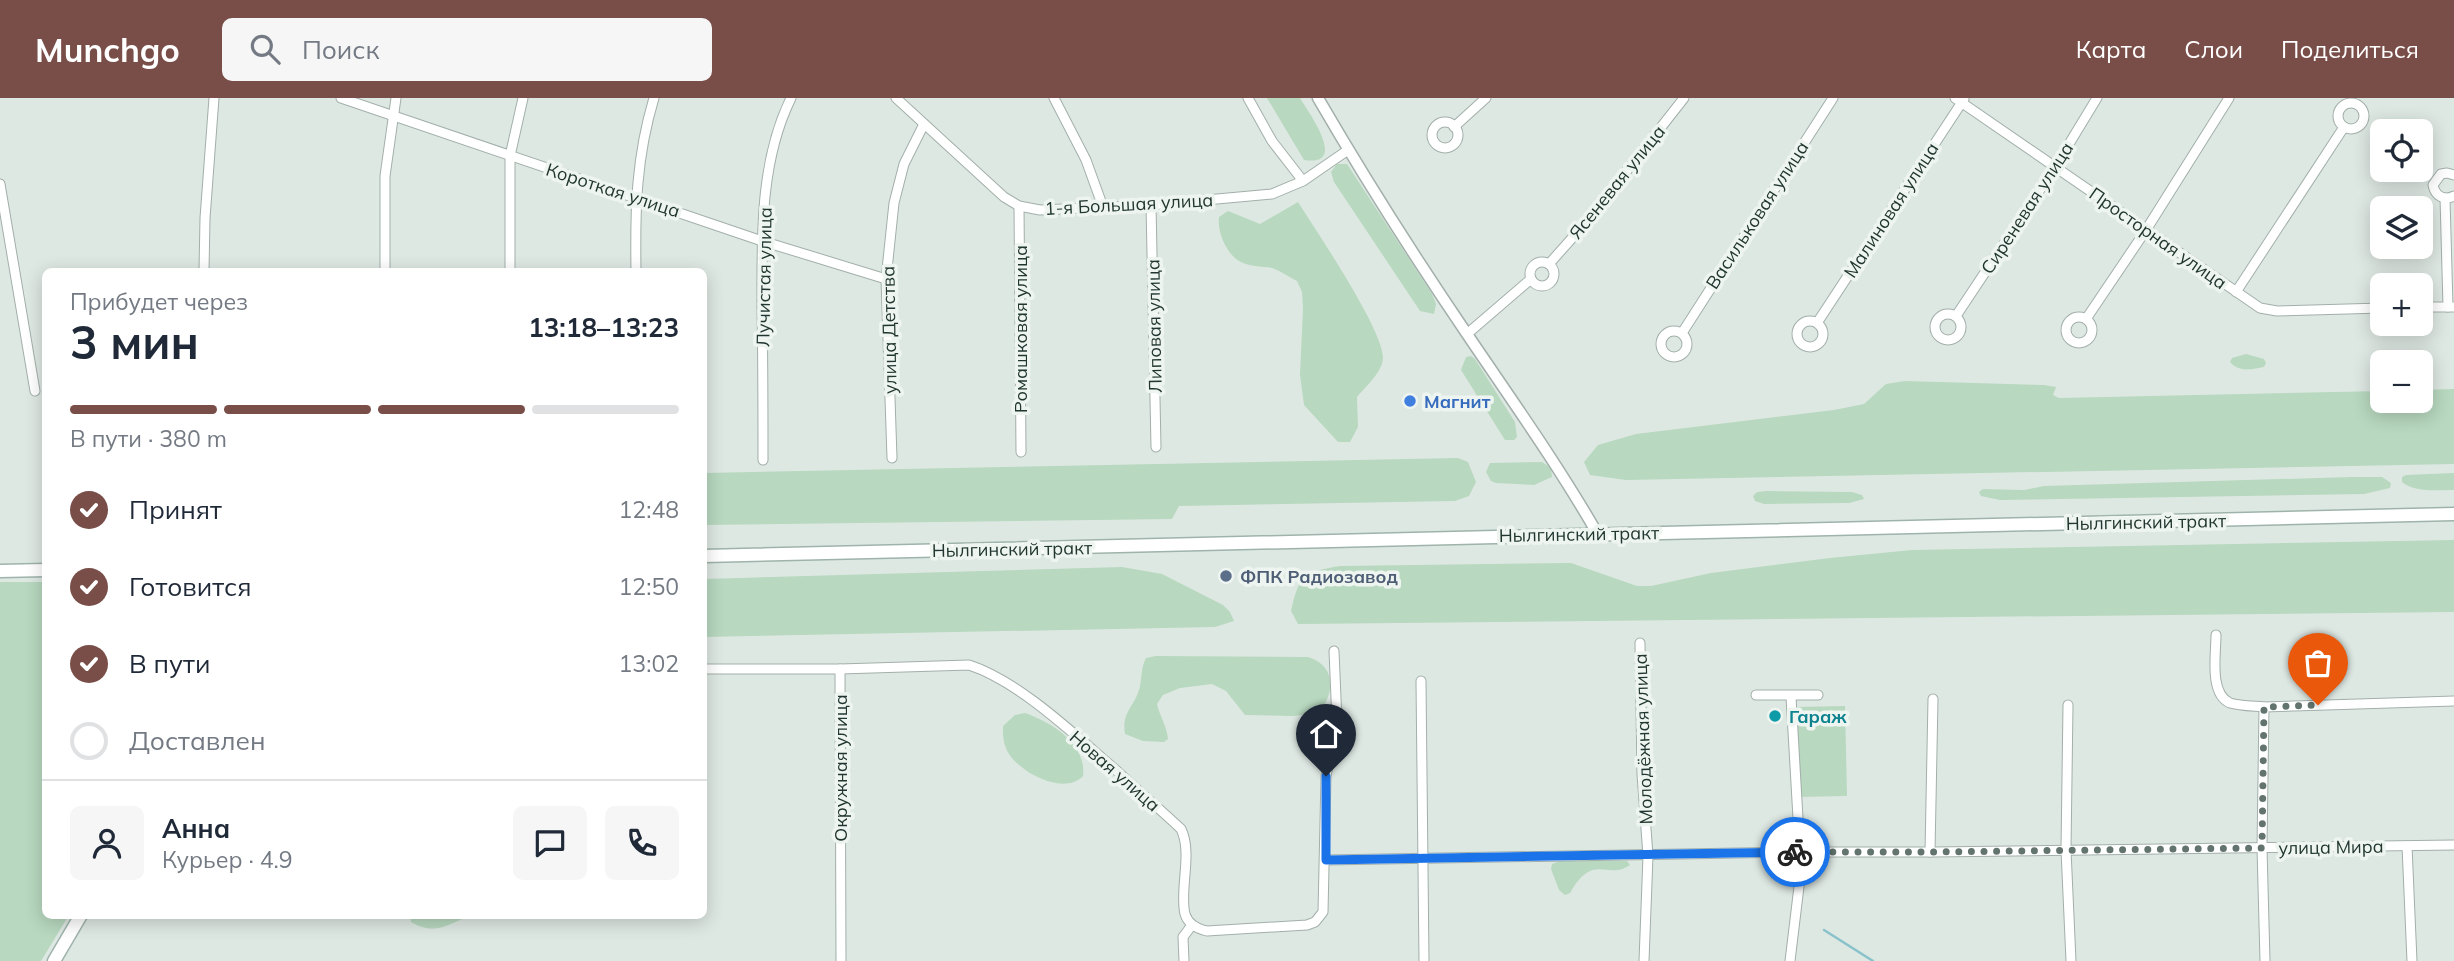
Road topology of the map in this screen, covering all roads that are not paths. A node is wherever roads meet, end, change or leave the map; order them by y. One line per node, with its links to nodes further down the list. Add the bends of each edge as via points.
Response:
1 (214, 98): 35 (street)
2 (341, 98): 17 (street, Короткая улица)
3 (396, 98): 17 (street)
4 (523, 98): 22 (street)
5 (654, 98): 27 (street)
6 (791, 98): 33 (street, Лучистая улица, via 774,141)
7 (896, 98): 18 (street, 1-я Большая улица)
8 (1054, 98): 31 (street, via 1086,160)
9 (1248, 98): 25 (street, via 1272,141)
10 (1318, 98): 21 (street)
11 (1486, 98): 19 (street)
12 (1684, 98): 34 (street, Ясеневая улица)
13 (1833, 98): 48 (street, Васильковая улица)
14 (2097, 98): 23 (street, Сиреневая улица)
15 (2229, 98): 32 (street)
16 (1960, 99): 23 (street, Просторная улица); 47 (street, Малиновая улица)
17 (393, 114): 22 (street, Короткая улица); 36 (street, via 385,176)
18 (924, 124): 30 (street, 1-я Большая улица); 39 (street, улица Детства, via 905,164 894,204)
19 (1454, 127)
20 (2344, 127): 41 (street)
21 (1348, 150): 25 (street, 1-я Большая улица); 49 (street)
22 (510, 156): 27 (street, Короткая улица); 37 (street)
23 (2055, 167): 32 (street, Просторная улица); 45 (street, Сиреневая улица)
24 (2454, 175): 28 (street, via 2444,173 2434,181 2435,191)
25 (1303, 181): 29 (street, 1-я Большая улица, via 1272,194)
26 (0, 184): 50 (street)
27 (635, 197): 33 (street, Короткая улица); 38 (street)
28 (2450, 197): 43 (street)
29 (1151, 205): 31 (street, 1-я Большая улица); 51 (street, Липовая улица)
30 (1019, 206): 31 (street, 1-я Большая улица, via 1040,210); 52 (street, Ромашковая улица)
31 (1103, 207)
32 (2146, 230): 41 (street, Просторная улица); 46 (street)
33 (762, 241): 39 (street, Короткая улица); 54 (street, Лучистая улица)
34 (1549, 264): 40 (street, via 1534,265); 40 (street, via 1551,281 1541,286)
35 (204, 268)
36 (385, 268)
37 (510, 268)
38 (636, 268)
39 (886, 279): 53 (street, улица Детства)
40 (1531, 279): 49 (street)
41 (2236, 292): 44 (street, Просторная улица, via 2260,308 2277,311)
42 (2433, 307): 43 (street)
43 (2451, 307)
44 (2370, 308)
45 (1955, 317)
46 (2086, 319)
47 (1817, 323)
48 (1682, 333)
49 (1467, 334): 56 (street, via 1566,479)
50 (35, 391)
51 (1156, 447)
52 (1021, 452)
53 (892, 457)
54 (763, 460)
55 (2454, 514): 56 (main road, Нылгинский тракт)
56 (1597, 533): 57 (main road, Нылгинский тракт)
57 (707, 556)
58 (42, 570): 59 (main road)
59 (0, 571)
60 (2216, 635): 72 (street, via 2221,696 2234,704)
61 (1640, 643): 79 (street, Молодёжная улица)
62 (1334, 651): 80 (street, via 1337,722 1326,776)
63 (707, 669): 64 (street, Окружная улица)
64 (840, 669): 83 (street, Новая улица, via 968,666 988,671 1023,695 1181,829 1185,914); 85 (street, Окружная улица)
65 (1421, 681): 81 (street)
66 (1756, 695): 68 (street)
67 (1818, 695): 68 (street)
68 (1791, 696): 77 (street)
69 (1933, 699): 78 (street)
70 (2454, 701): 72 (street)
71 (2068, 705): 76 (street)
72 (2264, 707): 75 (street)
73 (2454, 845): 74 (street, улица Мира)
74 (2407, 846): 75 (street, улица Мира); 92 (street)
75 (2262, 848): 76 (street, улица Мира); 91 (street)
76 (2066, 850): 78 (street, улица Мира); 90 (street)
77 (1798, 852): 78 (street, улица Мира); 79 (street, улица Мира); 89 (street, via 1801,870)
78 (1930, 852)
79 (1648, 856): 81 (street, улица Мира); 88 (street, Молодёжная улица)
80 (1326, 860): 81 (street, улица Мира); 83 (street, via 1323,912 1315,922 1207,931)
81 (1424, 860): 87 (street)
82 (79, 919): 84 (main road)
83 (1192, 925): 86 (street, via 1183,937)
84 (54, 961)
85 (841, 961)
86 (1184, 961)
87 (1424, 961)
88 (1644, 961)
89 (1790, 961)
90 (2071, 961)
91 (2265, 961)
92 (2412, 961)

